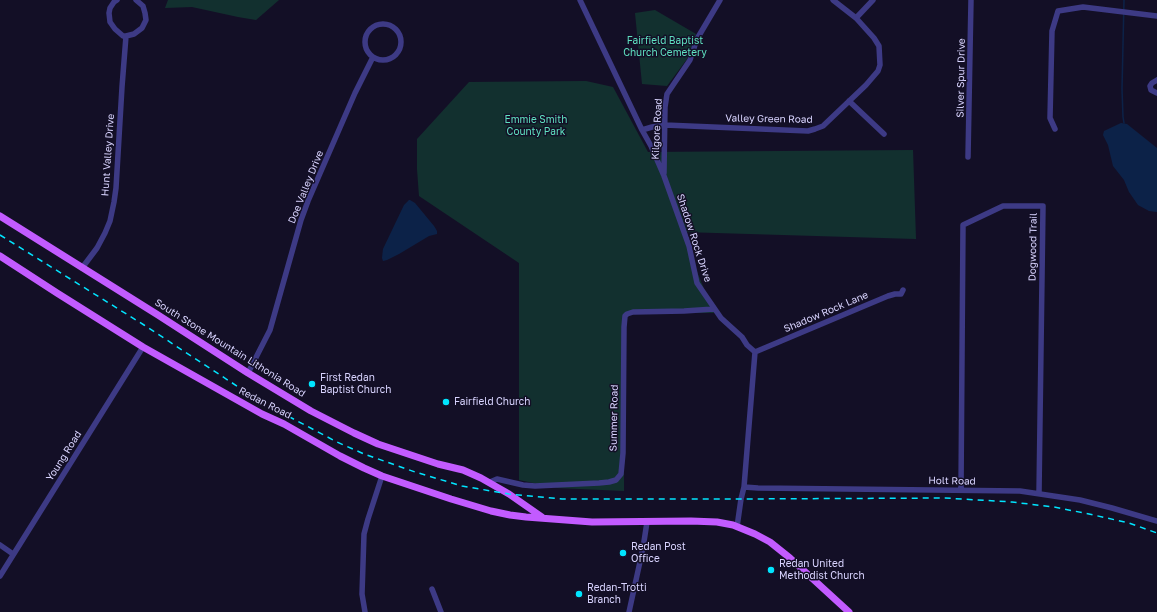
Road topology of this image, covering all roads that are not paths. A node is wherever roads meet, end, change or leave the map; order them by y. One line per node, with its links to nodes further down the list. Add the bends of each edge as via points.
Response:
1 (117, 0): 10 (street, via 110,8 110,22)
2 (136, 0): 10 (street, via 143,6 146,20 142,28)
3 (580, 0): 17 (street, Shadow Rock Drive)
4 (720, 0): 15 (street, Kilgore Road, via 697,39 690,60 667,94)
5 (834, 0): 9 (street, Valley Green Road)
6 (874, 0): 9 (street)
7 (971, 0): 19 (street, Silver Spur Drive)
8 (1157, 16): 16 (street, via 1083,7 1058,11 1052,31 1050,118)
9 (856, 18): 14 (street, Valley Green Road, via 879,46 880,65 866,85)
10 (126, 36): 23 (street, Hunt Valley Drive, via 114,202 105,233)
11 (373, 57): 11 (street, via 385,60 396,55 401,37 394,27 377,25 368,32 365,37 366,49); 28 (street, Doe Valley Drive, via 308,201 270,330)
12 (1157, 80): 13 (street, via 1150,86)
13 (1157, 93)
14 (849, 101): 15 (street, Valley Green Road, via 823,126 808,131); 18 (street)
15 (665, 125): 17 (street, Valley Green Road); 20 (street, Kilgore Road)
16 (1055, 129)
17 (642, 130): 20 (street, Shadow Rock Drive)
18 (884, 134)
19 (968, 157)
20 (664, 176): 25 (street, Shadow Rock Drive, via 688,246 697,283)
21 (0, 216): 23 (main road, South Stone Mountain Lithonia Road)
22 (0, 256): 26 (main road, Redan Road)
23 (82, 268): 28 (main road, South Stone Mountain Lithonia Road)
24 (903, 290): 27 (street, Shadow Rock Lane, via 902,294 888,296)
25 (714, 309): 27 (street, Shadow Rock Drive); 30 (street, Summer Road, via 633,312 625,316 623,453 621,474 616,480 534,486 497,479)
26 (143, 347): 29 (main road, Redan Road, via 343,458); 39 (street, Young Road)
27 (755, 352): 31 (street)
28 (248, 372): 30 (main road, South Stone Mountain Lithonia Road, via 311,411 360,436 438,464 463,470)
29 (382, 476): 34 (main road, Redan Road, via 491,511); 42 (street, via 364,534 362,594)
30 (490, 482): 34 (main road, South Stone Mountain Lithonia Road)
31 (744, 487): 32 (street, Holt Road); 37 (street)
32 (961, 490): 33 (street, Holt Road); 33 (street, Dogwood Trail, via 963,225 1003,206 1043,206)
33 (1039, 493): 35 (street, Holt Road, via 1080,500)
34 (543, 518): 36 (main road, South Stone Mountain Lithonia Road, via 592,522)
35 (1157, 521)
36 (647, 522): 37 (main road, South Stone Mountain Lithonia Road, via 717,522); 44 (street)
37 (737, 527): 45 (main road, South Stone Mountain Lithonia Road, via 770,542)
38 (0, 545): 39 (street)
39 (13, 554): 40 (street, Young Road)
40 (0, 576)
41 (432, 589): 43 (street)
42 (365, 612)
43 (441, 612)
44 (629, 612)
45 (849, 612)

